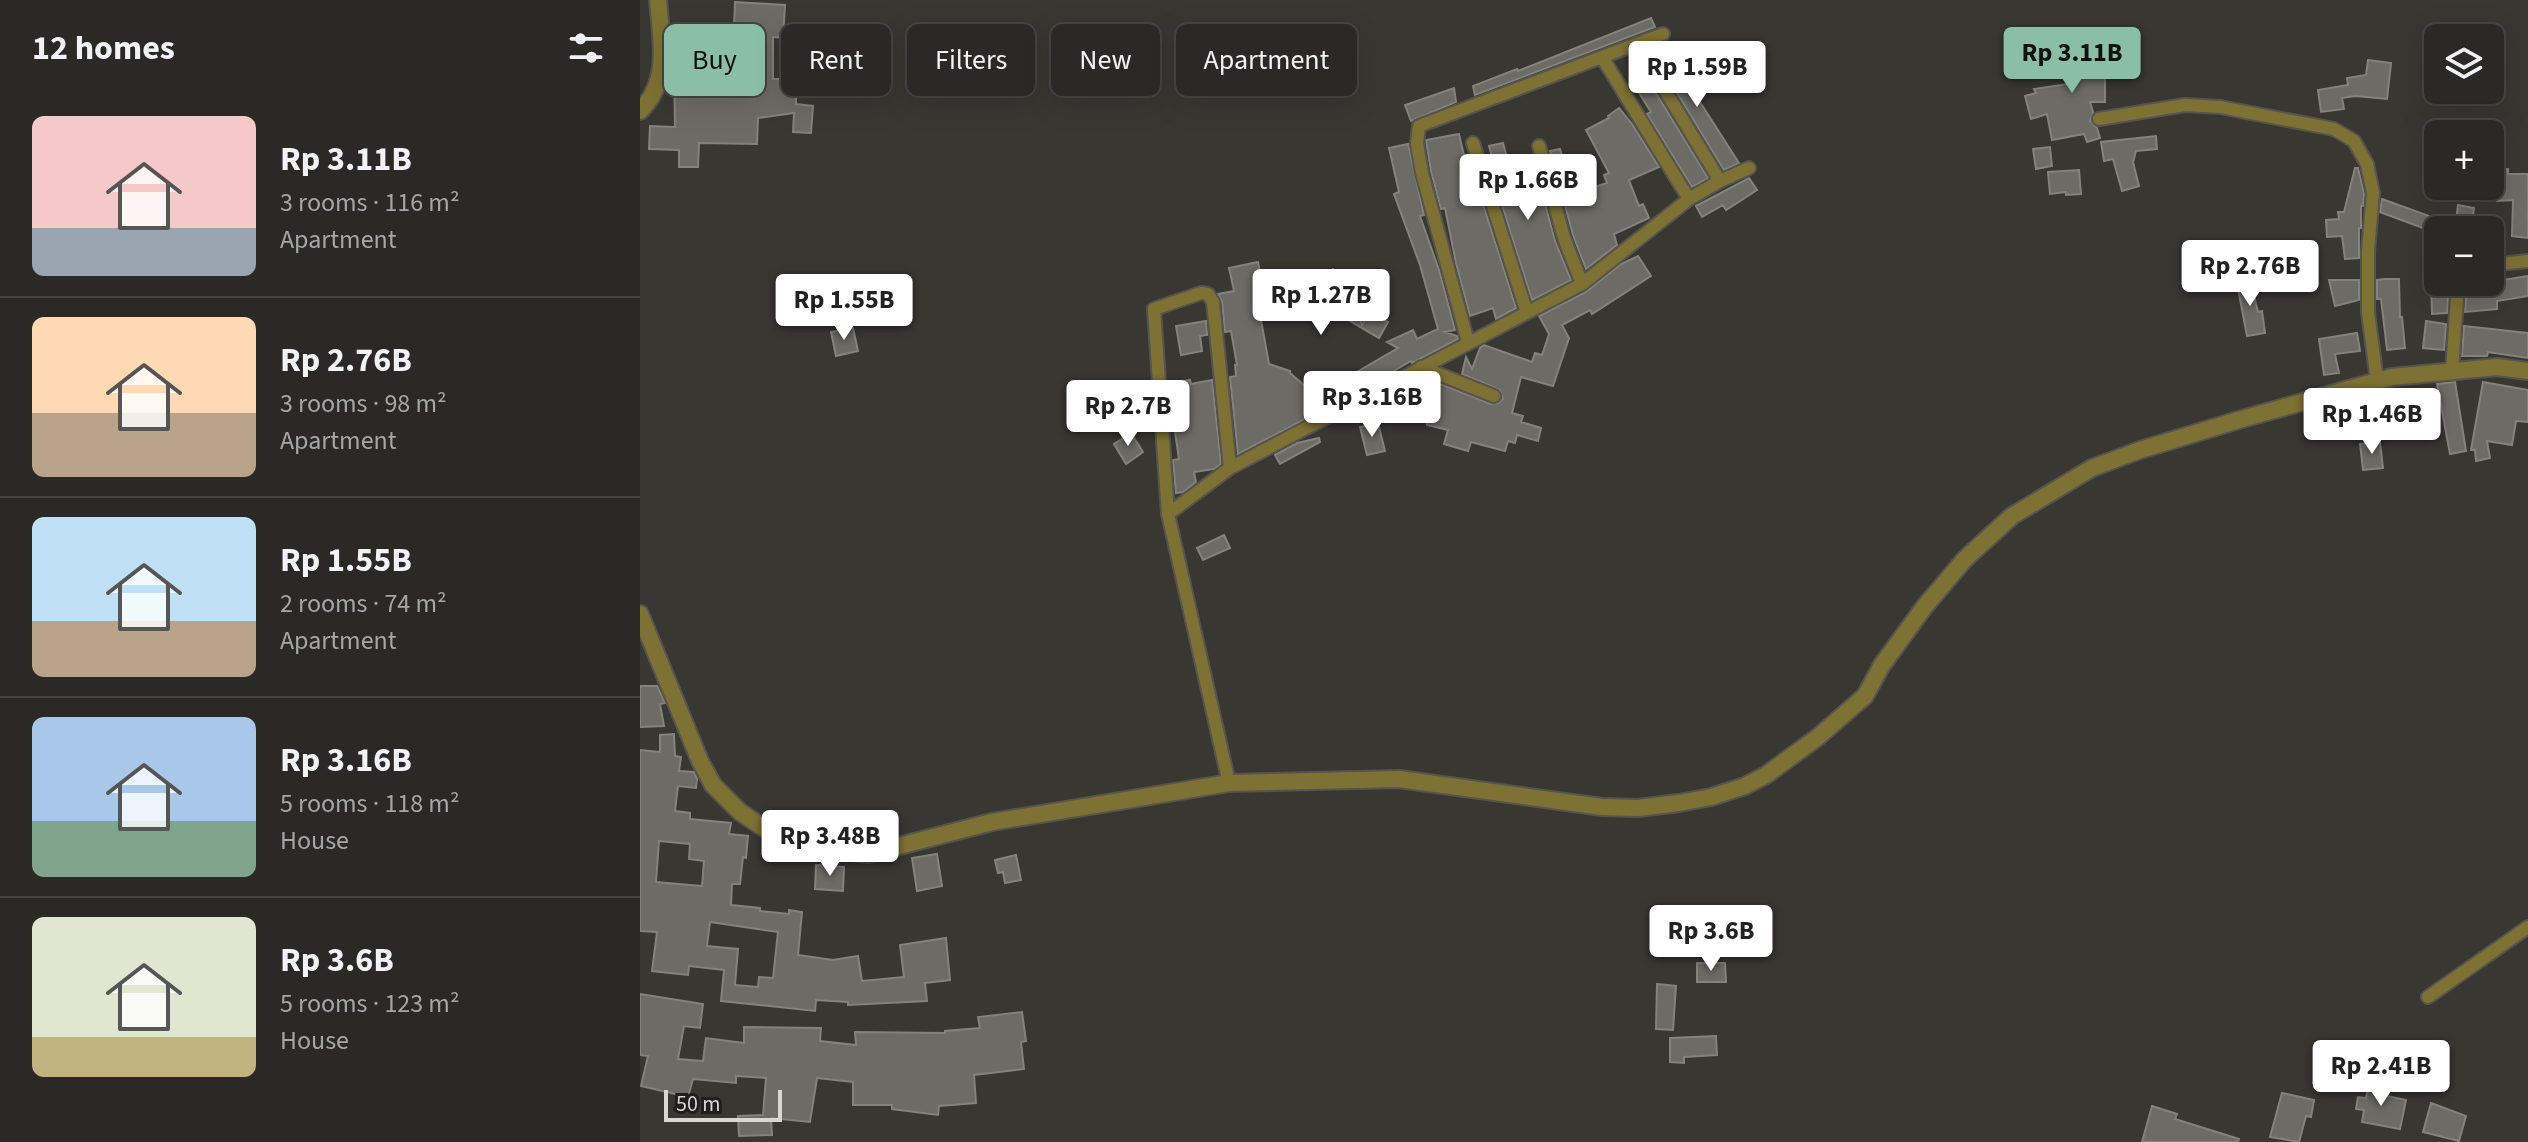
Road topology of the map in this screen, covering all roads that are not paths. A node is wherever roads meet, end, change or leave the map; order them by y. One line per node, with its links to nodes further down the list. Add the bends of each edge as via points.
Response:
1 (658, 0): 5 (street, via 663,60 659,81)
2 (1663, 34): 3 (street)
3 (1637, 44): 4 (street); 10 (street)
4 (1602, 57): 11 (street); 17 (street, via 1419,126 1422,173)
5 (640, 111)
6 (2099, 119): 21 (street, via 2185,105 2220,107 2334,129 2354,141 2367,164 2373,193 2368,312)
7 (1473, 143): 16 (street)
8 (1539, 146): 14 (street)
9 (1749, 168): 10 (street)
10 (1720, 181): 11 (street)
11 (1689, 199): 14 (street)
12 (2528, 261): 13 (street)
13 (2504, 264)
14 (1582, 284): 16 (street)
15 (2457, 296): 20 (street)
16 (1527, 313): 17 (street)
17 (1468, 342): 18 (street)
18 (1421, 367): 22 (street); 23 (street)
19 (2528, 371): 20 (street, via 2497,367)
20 (2452, 372): 21 (street)
21 (2377, 381): 26 (street, via 2115,459 2012,516 1925,606 1865,696 1818,737 1745,786 1638,808 1399,779)
22 (1494, 396)
23 (1230, 468): 24 (street); 24 (street, via 1213,302 1201,293 1154,309)
24 (1168, 514): 26 (street)
25 (640, 614): 26 (street, via 713,785 740,812 794,842 868,854 992,822)
26 (1229, 783)
27 (2528, 927): 28 (street)
28 (2428, 997)

